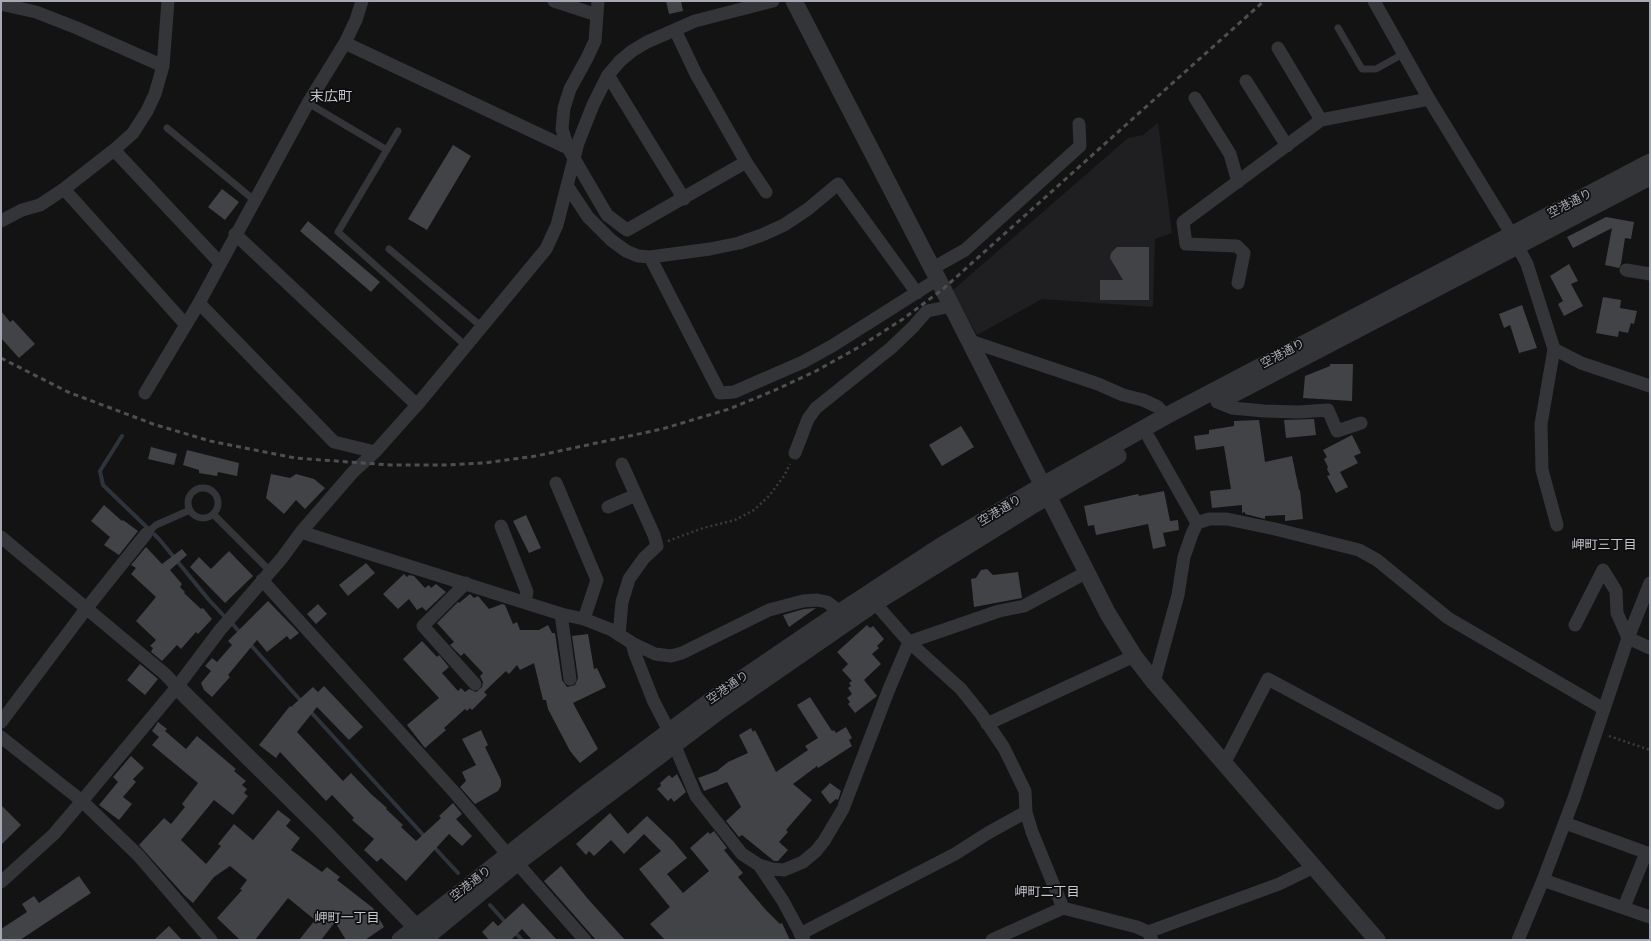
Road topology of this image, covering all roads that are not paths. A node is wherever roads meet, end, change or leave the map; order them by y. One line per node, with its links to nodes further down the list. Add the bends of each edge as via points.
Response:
1 (168, 1): 15 (street)
2 (554, 1): 9 (street)
3 (598, 1): 9 (street)
4 (772, 1): 11 (street, via 717,14)
5 (794, 1): 45 (street)
6 (360, 2): 12 (street, via 356,20)
7 (1378, 2): 14 (street)
8 (1, 4): 15 (street, via 36,12)
9 (597, 15): 28 (street, via 595,41 570,89 564,108 562,129)
10 (1338, 28): 14 (lane, via 1362,69 1376,69)
11 (675, 30): 16 (street, via 632,51); 29 (street, via 696,74)
12 (345, 43): 20 (street); 28 (street)
13 (1278, 48): 21 (street)
14 (1403, 54): 19 (street)
15 (163, 66): 26 (street, via 147,111 133,133)
16 (608, 75): 28 (street); 36 (street)
17 (1246, 81): 25 (street)
18 (1195, 98): 32 (street, via 1230,154)
19 (1429, 99): 21 (street); 40 (street)
20 (308, 104): 27 (lane); 37 (street)
21 (1321, 120): 25 (street)
22 (1079, 124): 45 (street, via 1080,146)
23 (167, 128): 37 (lane)
24 (398, 131): 27 (lane)
25 (1286, 146): 32 (street)
26 (114, 150): 34 (street); 43 (street)
27 (387, 150): 54 (lane, via 338,232)
28 (571, 153): 33 (street); 36 (street, via 607,215 627,230)
29 (746, 162): 35 (street); 36 (street)
30 (1650, 162): 40 (street, 空港通り)
31 (1650, 177): 40 (street, 空港通り)
32 (1238, 182): 47 (street, via 1183,222 1186,244 1237,246 1244,253)
33 (568, 187): 42 (street, via 588,217 611,240 638,256); 52 (street, via 558,225 546,250)
34 (64, 189): 38 (street, via 40,205); 51 (street)
35 (766, 192)
36 (684, 199)
37 (254, 200): 39 (street)
38 (1, 220)
39 (235, 234): 43 (street); 59 (street)
40 (1515, 240): 55 (street, via 1527,264); 58 (street, 空港通り); 60 (street, 空港通り)
41 (389, 249): 52 (lane)
42 (650, 257): 48 (street, via 710,249 762,235 784,225 808,209 838,184); 48 (street, via 720,393 734,392 803,362)
43 (220, 263): 49 (street)
44 (1626, 270): 46 (street)
45 (935, 274): 48 (street); 50 (street)
46 (1650, 274)
47 (1238, 283)
48 (917, 293)
49 (199, 303): 51 (street); 63 (street, via 334,442)
50 (952, 306): 53 (street); 64 (street, via 927,311 891,348 816,408 808,419)
51 (186, 325): 57 (street)
52 (482, 327): 54 (street)
53 (970, 341): 60 (street, via 1143,400 1158,407); 67 (street)
54 (466, 346): 59 (street)
55 (1554, 349): 56 (street, via 1581,363); 73 (street, via 1540,424 1542,470)
56 (1650, 386)
57 (145, 393)
58 (1217, 402): 61 (street, via 1232,408 1264,411 1328,410 1337,431); 62 (street, 空港通り)
59 (417, 405): 63 (street)
60 (1166, 416): 67 (street, 空港通り)
61 (1361, 423)
62 (1149, 438): 67 (street, 空港通り); 72 (street)
63 (375, 452): 75 (street, via 353,472)
64 (795, 453)
65 (622, 464): 68 (street)
66 (556, 483): 87 (street, via 597,580)
67 (1046, 491): 78 (street); 83 (street, 空港通り); 85 (street, 空港通り, via 939,546)
68 (636, 495): 69 (street); 89 (street, via 654,535 656,546 629,579 622,602)
69 (608, 507)
70 (190, 510): 71 (lane, via 202,518); 71 (lane, via 190,496 198,490 207,489 217,498 217,507); 76 (lane, via 156,526)
71 (213, 514): 79 (lane)
72 (1197, 523): 96 (street, via 1184,557 1178,595); 99 (street, via 1208,519 1227,519 1359,550 1377,560 1448,618)
73 (1557, 525)
74 (502, 526): 82 (street, via 527,592)
75 (301, 532): 79 (street); 80 (street)
76 (146, 534): 84 (street)
77 (1, 537): 84 (street)
78 (1087, 572): 91 (street, via 1024,606 999,611); 94 (street, via 1108,614)
79 (266, 575): 98 (street); 110 (street)
80 (466, 583): 82 (street); 97 (street, via 423,626)
81 (1650, 583): 90 (street)
82 (525, 602): 86 (street)
83 (875, 603): 91 (street); 103 (street, 空港通り)
84 (86, 609): 98 (street, via 165,674); 100 (street)
85 (840, 612): 92 (street, via 827,602 817,600 781,606 696,647 671,656 655,654); 103 (street, 空港通り, via 724,690)
86 (561, 614): 87 (street); 95 (street)
87 (584, 619): 89 (street)
88 (1575, 625): 90 (street, via 1603,570 1616,590 1617,613)
89 (619, 634): 92 (street)
90 (1628, 638): 93 (street); 99 (street)
91 (909, 642): 101 (street, via 961,689); 111 (street, via 843,809 824,841 803,862 784,870)
92 (632, 643): 103 (street, via 634,654)
93 (1650, 648)
94 (1134, 656): 96 (street); 101 (street)
95 (570, 679)
96 (1154, 682): 104 (street)
97 (475, 684)
98 (177, 687): 105 (street); 118 (street)
99 (1604, 709): 108 (street)
100 (1, 722)
101 (987, 724): 107 (street, via 1004,748 1025,791)
102 (1, 737): 105 (street)
103 (671, 737): 110 (street, 空港通り); 111 (street, via 696,796 742,854)
104 (1225, 762): 106 (street, via 1268,679); 112 (street)
105 (82, 801): 114 (street, via 54,834); 121 (street, via 138,855)
106 (1498, 803)
107 (1026, 812): 116 (street); 120 (street, via 955,854)
108 (1565, 823): 109 (street); 113 (street)
109 (1648, 854): 115 (street)
110 (512, 859): 118 (street, 空港通り); 123 (street)
111 (759, 864): 120 (street)
112 (1314, 867): 119 (street, via 1279,884); 125 (street)
113 (1543, 880): 115 (street); 126 (street)
114 (1, 882)
115 (1624, 907): 117 (street)
116 (1063, 908): 119 (street, via 1137,927); 124 (street)
117 (1650, 916)
118 (425, 936): 122 (street, 空港通り)
119 (1150, 936)
120 (802, 937)
121 (211, 940)
122 (400, 940)
123 (585, 940)
124 (992, 940)
125 (1377, 940)
126 (1518, 940)

